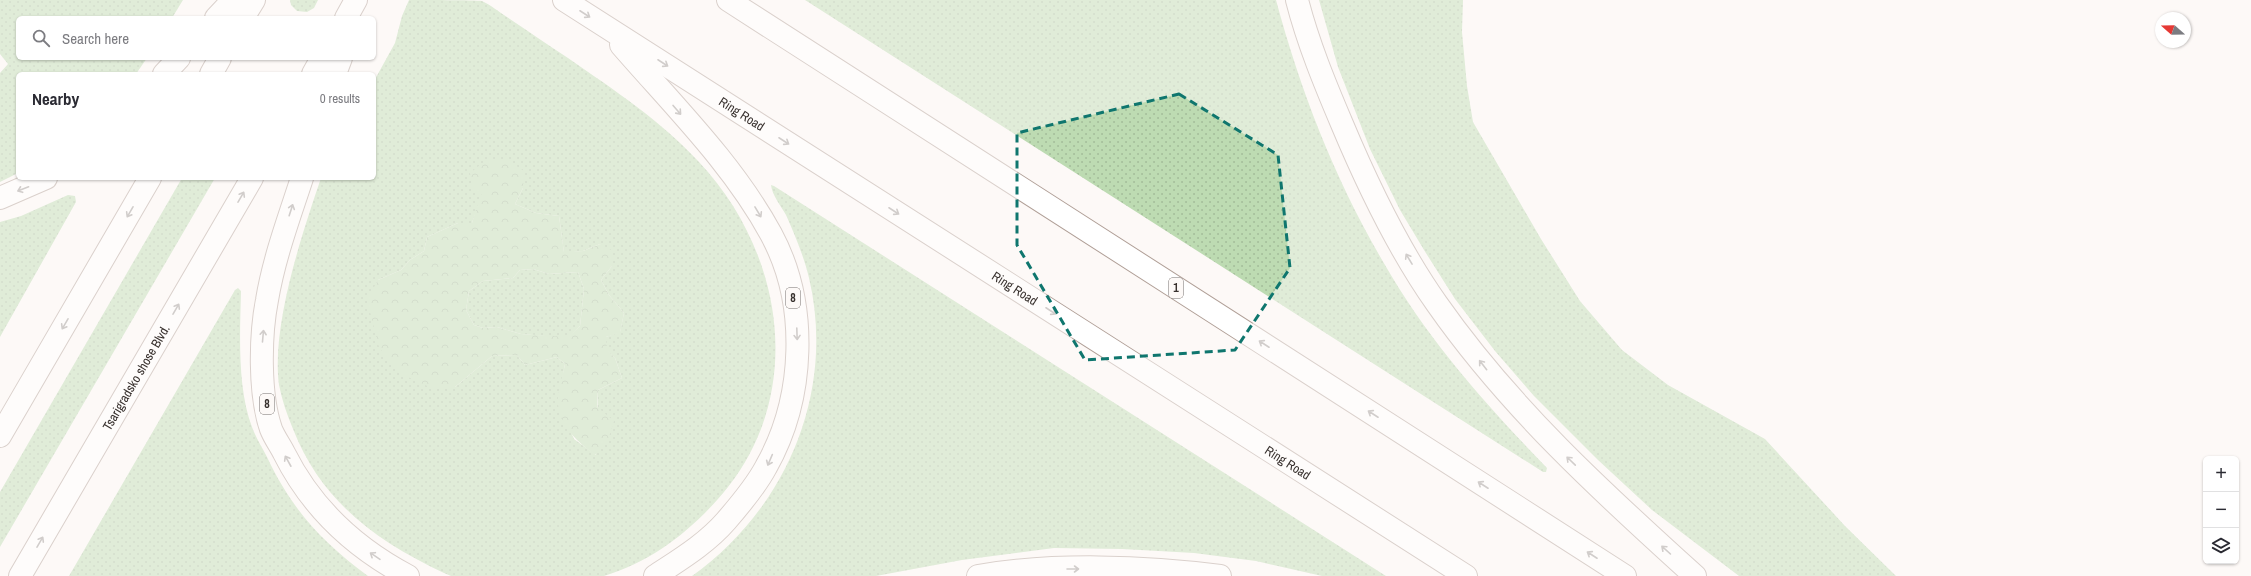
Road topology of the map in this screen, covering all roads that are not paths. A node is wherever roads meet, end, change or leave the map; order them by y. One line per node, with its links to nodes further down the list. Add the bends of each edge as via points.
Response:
1 (233, 0): 8 (highway)
2 (254, 0): 9 (highway)
3 (356, 0): 10 (highway)
4 (360, 0): 11 (highway)
5 (564, 0): 12 (highway, Ring Road, one-way to 12)
6 (728, 0): 33 (highway, 1, one-way to 6)
7 (1297, 0): 34 (highway, one-way to 7, via 1543,434 1498,383 1436,304 1391,228 1357,161 1323,79)
8 (218, 16)
9 (244, 16)
10 (347, 16)
11 (355, 16)
12 (606, 27): 29 (highway, 8, one-way to 29, via 726,167 751,201 772,236 788,278 797,315 798,361 787,418 766,467 725,521 694,550); 32 (highway, Ring Road, one-way to 32)
13 (177, 60): 17 (highway)
14 (219, 60): 18 (highway)
15 (321, 60): 19 (highway)
16 (340, 60): 20 (highway)
17 (166, 72)
18 (212, 72)
19 (314, 72)
20 (337, 72)
21 (41, 180): 25 (highway, one-way to 25)
22 (149, 180): 26 (highway, one-way to 26)
23 (251, 180): 27 (highway, Tsarigradsko shose Blvd., one-way to 23)
24 (301, 180): 28 (highway, 8, one-way to 24, via 361,546 331,521 305,489 271,429 263,380 262,342 266,301 276,257)
25 (0, 198)
26 (0, 436)
27 (20, 576)
28 (408, 576)
29 (655, 576)
30 (978, 576): 31 (highway, one-way to 31, via 1042,569 1159,570)
31 (1220, 576)
32 (1466, 576)
33 (1625, 576)
34 (1695, 576)

